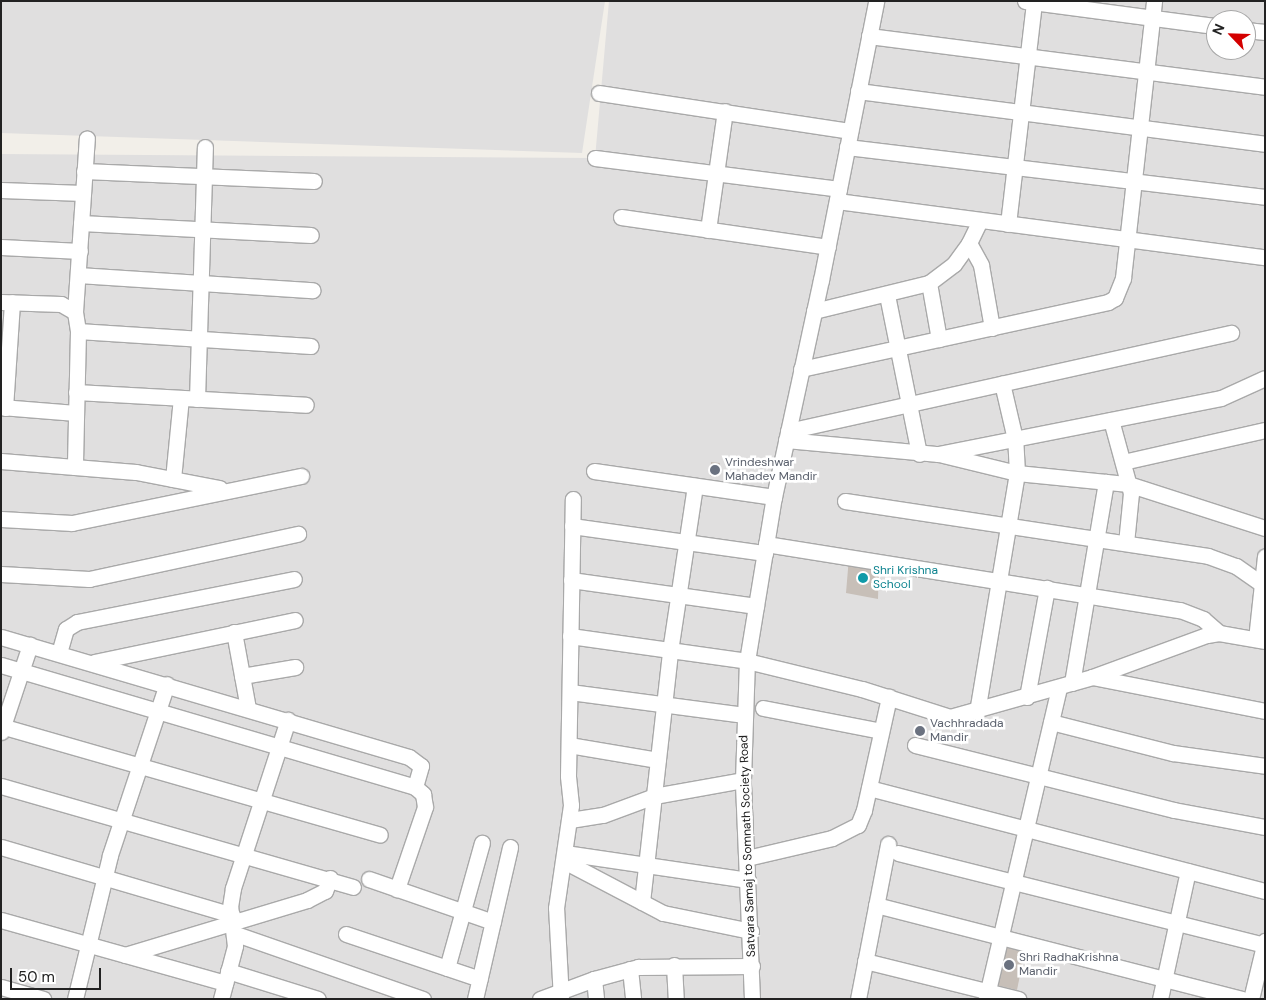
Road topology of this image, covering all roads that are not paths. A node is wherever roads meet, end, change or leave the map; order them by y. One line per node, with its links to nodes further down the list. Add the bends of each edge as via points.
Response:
1 (876, 1): 6 (street, Satvara Samaj to Somnath Society Road)
2 (1154, 1): 4 (street)
3 (1031, 2): 4 (street); 7 (street)
4 (1152, 18): 5 (street); 8 (street)
5 (1206, 25)
6 (869, 36): 7 (street); 10 (street, Satvara Samaj to Somnath Society Road)
7 (1029, 56): 8 (street); 13 (street)
8 (1146, 72): 9 (street); 14 (street)
9 (1265, 87)
10 (858, 91): 13 (street); 15 (street, Satvara Samaj to Somnath Society Road)
11 (599, 93): 12 (street)
12 (725, 111): 15 (street); 23 (street)
13 (1022, 112): 14 (street); 21 (street)
14 (1138, 127): 17 (street); 26 (street)
15 (850, 131): 19 (street, Satvara Samaj to Somnath Society Road)
16 (87, 138): 22 (street)
17 (1265, 144)
18 (205, 146): 24 (street)
19 (847, 147): 21 (street); 29 (street, Satvara Samaj to Somnath Society Road)
20 (595, 158): 23 (street)
21 (1014, 167): 26 (street); 34 (street)
22 (84, 170): 24 (street); 28 (street)
23 (715, 173): 29 (street); 36 (street)
24 (204, 175): 25 (street); 35 (street)
25 (314, 181)
26 (1133, 182): 30 (street); 38 (street)
27 (1, 190): 28 (street)
28 (83, 193): 33 (street)
29 (838, 195): 32 (street); 41 (street, Satvara Samaj to Somnath Society Road)
30 (1265, 197)
31 (621, 217): 36 (street)
32 (980, 220): 34 (street); 39 (street)
33 (81, 223): 35 (street); 42 (street)
34 (1008, 224): 38 (street)
35 (202, 230): 37 (street); 45 (street)
36 (708, 230): 41 (street)
37 (311, 235)
38 (1127, 239): 43 (street); 52 (street, via 1122,278 1115,298)
39 (969, 243): 46 (street, via 945,274); 52 (street, via 981,265)
40 (1, 247): 42 (street)
41 (828, 247): 50 (street, Satvara Samaj to Somnath Society Road)
42 (80, 251): 44 (street)
43 (1265, 257)
44 (78, 275): 45 (street); 51 (street)
45 (200, 282): 47 (street); 55 (street)
46 (929, 283): 48 (street); 56 (street)
47 (313, 290)
48 (887, 295): 50 (street); 58 (street)
49 (6, 302): 51 (street, via 50,302 68,306); 67 (street)
50 (814, 311): 59 (street, Satvara Samaj to Somnath Society Road)
51 (75, 312): 53 (street)
52 (992, 328): 56 (street)
53 (78, 331): 55 (street); 62 (street)
54 (1231, 333): 61 (street)
55 (198, 339): 57 (street); 64 (street)
56 (939, 339): 58 (street)
57 (311, 346)
58 (898, 348): 59 (street); 65 (street)
59 (801, 369): 71 (street, Satvara Samaj to Somnath Society Road)
60 (1265, 378): 69 (street, via 1221,398)
61 (1002, 383): 65 (street); 72 (street)
62 (76, 392): 63 (street); 68 (street)
63 (181, 398): 64 (street); 81 (street)
64 (197, 399): 66 (street)
65 (907, 404): 71 (street); 73 (street)
66 (306, 405)
67 (3, 408): 68 (street)
68 (76, 413): 77 (street)
69 (1111, 420): 72 (street); 76 (street)
70 (1265, 430): 76 (street)
71 (787, 435): 73 (street); 86 (street, Satvara Samaj to Somnath Society Road)
72 (1015, 439): 74 (street); 79 (street)
73 (919, 454): 74 (street)
74 (938, 454): 79 (street)
75 (1, 461): 77 (street)
76 (1123, 462): 83 (street)
77 (75, 467): 81 (street)
78 (594, 471): 84 (street)
79 (1017, 473): 82 (street); 90 (street)
80 (301, 476): 85 (street)
81 (173, 479): 85 (street)
82 (1106, 482): 83 (street); 94 (street)
83 (1128, 484): 92 (street); 96 (street, via 1131,508)
84 (695, 486): 86 (street); 95 (street)
85 (226, 489): 89 (street, via 72,523)
86 (774, 497): 97 (street, Satvara Samaj to Somnath Society Road)
87 (573, 499): 91 (street)
88 (845, 501): 90 (street)
89 (1, 519)
90 (1008, 524): 94 (street); 102 (street)
91 (572, 526): 95 (street); 101 (street)
92 (1265, 528)
93 (298, 534): 99 (street, via 89,579)
94 (1096, 538): 96 (street); 106 (street)
95 (687, 542): 97 (street); 105 (street)
96 (1126, 543): 103 (street, via 1222,560)
97 (765, 549): 102 (street); 107 (street, Satvara Samaj to Somnath Society Road)
98 (1265, 556): 103 (street)
99 (1, 574)
100 (294, 579): 116 (street, via 77,622 66,629)
101 (570, 580): 105 (street); 111 (street)
102 (999, 580): 104 (street); 134 (street)
103 (1263, 585): 113 (street)
104 (1047, 588): 106 (street); 128 (street)
105 (678, 595): 107 (street); 115 (street)
106 (1087, 595): 110 (street, via 1180,610 1203,619); 125 (street)
107 (756, 606): 117 (street, Satvara Samaj to Somnath Society Road)
108 (295, 620): 109 (street)
109 (234, 632): 118 (street); 122 (street)
110 (1219, 633): 113 (street); 123 (street)
111 (570, 636): 115 (street); 126 (street)
112 (1, 637): 114 (street)
113 (1260, 640)
114 (30, 645): 116 (street); 121 (street)
115 (670, 651): 117 (street); 129 (street)
116 (59, 653): 118 (street)
117 (747, 661): 127 (street); 135 (street, Satvara Samaj to Somnath Society Road)
118 (92, 662): 124 (street)
119 (1, 666): 121 (street)
120 (295, 667): 122 (street)
121 (21, 671): 132 (street); 138 (street)
122 (242, 676): 130 (street)
123 (1092, 677): 125 (street); 133 (street)
124 (167, 684): 130 (street); 132 (street)
125 (1065, 685): 128 (street); 137 (street)
126 (570, 692): 129 (street); 140 (street)
127 (888, 697): 134 (street, via 950,717); 139 (street)
128 (1027, 697): 134 (street)
129 (664, 704): 135 (street); 143 (street)
130 (248, 708): 136 (street)
131 (763, 708): 139 (street)
132 (157, 710): 142 (street); 144 (street)
133 (1265, 710)
134 (977, 712)
135 (744, 715): 147 (street, Satvara Samaj to Somnath Society Road)
136 (288, 720): 142 (street); 149 (street, via 416,760 422,766)
137 (1051, 722): 145 (street, via 1173,753); 146 (street)
138 (2, 728): 144 (street)
139 (881, 731): 150 (street)
140 (569, 745): 143 (street); 153 (street)
141 (914, 745): 146 (street)
142 (279, 746): 149 (street); 152 (street)
143 (658, 760): 151 (street)
144 (140, 766): 152 (street); 154 (street)
145 (1265, 766)
146 (1039, 774): 155 (street, via 1174,810); 156 (street)
147 (743, 780): 151 (street); 163 (street, Satvara Samaj to Somnath Society Road)
148 (1, 786): 154 (street)
149 (415, 787): 172 (street, via 424,794 425,807)
150 (869, 788): 156 (street); 163 (street, via 861,817 852,830)
151 (654, 796): 153 (street, via 603,815); 164 (street)
152 (262, 802): 157 (street); 161 (street)
153 (570, 820): 162 (street)
154 (121, 821): 161 (street); 166 (street)
155 (1265, 827)
156 (1026, 828): 165 (street); 170 (street)
157 (380, 835)
158 (482, 843): 176 (street)
159 (1, 847): 166 (street)
160 (510, 847): 178 (street)
161 (243, 854): 167 (street); 179 (street, via 231,898)
162 (564, 857): 164 (street); 174 (street); 197 (street, via 556,908)
163 (747, 858): 169 (street, Satvara Samaj to Somnath Society Road)
164 (647, 865): 169 (street); 174 (street)
165 (1188, 871): 173 (street); 180 (street)
166 (104, 877): 179 (street); 185 (street)
167 (330, 878): 171 (street); 179 (street, via 325,890 307,900)
168 (369, 879): 172 (street)
169 (748, 880): 181 (street, Satvara Samaj to Somnath Society Road)
170 (1014, 881): 175 (street, via 893,849); 180 (street); 183 (street)
171 (353, 887)
172 (397, 889): 176 (street)
173 (1265, 890)
174 (642, 902): 181 (street, via 680,918)
175 (876, 905): 183 (street); 187 (street)
176 (462, 913): 178 (street); 190 (street)
177 (1, 920): 185 (street)
178 (493, 922): 194 (street)
179 (234, 923): 186 (street); 192 (street); 203 (street)
180 (1177, 923): 184 (street); 195 (street)
181 (751, 930): 189 (street, Satvara Samaj to Somnath Society Road)
182 (346, 934): 190 (street)
183 (1001, 936): 195 (street); 198 (street)
184 (1264, 944): 214 (street)
185 (87, 945): 186 (street); 200 (street)
186 (124, 955): 192 (street)
187 (865, 961): 198 (street); 210 (street)
188 (674, 965): 189 (street); 191 (street); 208 (street)
189 (752, 966): 209 (street, Satvara Samaj to Somnath Society Road)
190 (446, 968): 194 (street)
191 (630, 969): 193 (street); 207 (street)
192 (226, 977): 201 (street); 202 (street)
193 (594, 978): 197 (street); 206 (street)
194 (480, 979): 204 (street)
195 (1166, 979): 212 (street); 213 (street)
196 (1, 987): 199 (street)
197 (561, 995): 205 (street)
198 (987, 995): 211 (street)
199 (43, 999)
200 (75, 999)
201 (221, 999)
202 (318, 999)
203 (423, 999)
204 (475, 999)
205 (540, 999)
206 (596, 999)
207 (633, 999)
208 (676, 999)
209 (752, 999)
210 (858, 999)
211 (1018, 999)
212 (1160, 999)
213 (1242, 999)
214 (1251, 999)

